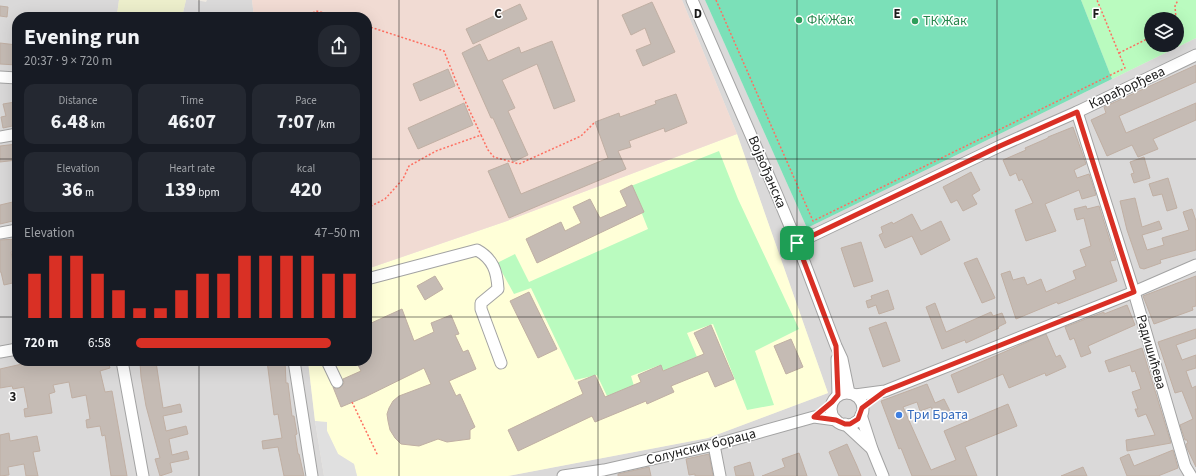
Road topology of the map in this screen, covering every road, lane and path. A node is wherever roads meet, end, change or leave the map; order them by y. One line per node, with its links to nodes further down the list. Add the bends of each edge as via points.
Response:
1 (692, 0): 20 (street, Војвођанска)
2 (716, 0): 8 (path, via 813,221 1125,68)
3 (1097, 0): 8 (path)
4 (1178, 0): 5 (path)
5 (1175, 12)
6 (372, 28): 15 (path, via 444,51)
7 (1144, 40): 8 (path)
8 (1119, 53)
9 (1196, 55): 12 (street, Карађорђева)
10 (0, 77): 11 (street)
11 (12, 78)
12 (1077, 112): 20 (street, Карађорђева); 23 (street, Радишићева)
13 (595, 122): 15 (path, via 581,136 519,164 494,157)
14 (12, 135): 16 (street)
15 (481, 135): 17 (path, via 436,151 409,166 403,179 385,199)
16 (0, 137)
17 (372, 206)
18 (12, 231): 19 (street)
19 (0, 233)
20 (797, 243): 32 (street, Војвођанска, via 842,359)
21 (1196, 265): 23 (street)
22 (372, 278): 26 (street, via 477,250 485,254 495,270 498,289 481,303 481,309)
23 (1134, 292): 31 (street); 45 (street, Радишићева, via 1185,466)
24 (12, 349): 25 (street)
25 (0, 352)
26 (501, 364)
27 (123, 366): 40 (street)
28 (295, 366): 41 (street)
29 (329, 366): 30 (street)
30 (337, 382)
31 (885, 391): 32 (street); 34 (street)
32 (844, 396): 34 (street, via 860,401); 35 (street, Солунских бораца); 36 (street, via 831,412)
33 (352, 402): 39 (path)
34 (862, 411): 36 (street, via 855,422); 38 (street)
35 (814, 417): 36 (street, Солунских бораца); 37 (street, Солунских бораца)
36 (841, 422): 38 (street)
37 (714, 445): 42 (street, Солунских бораца, via 604,470); 43 (street)
38 (872, 449): 44 (street)
39 (378, 456)
40 (143, 476)
41 (312, 476)
42 (563, 476)
43 (720, 476)
44 (883, 476)
45 (1192, 476)

